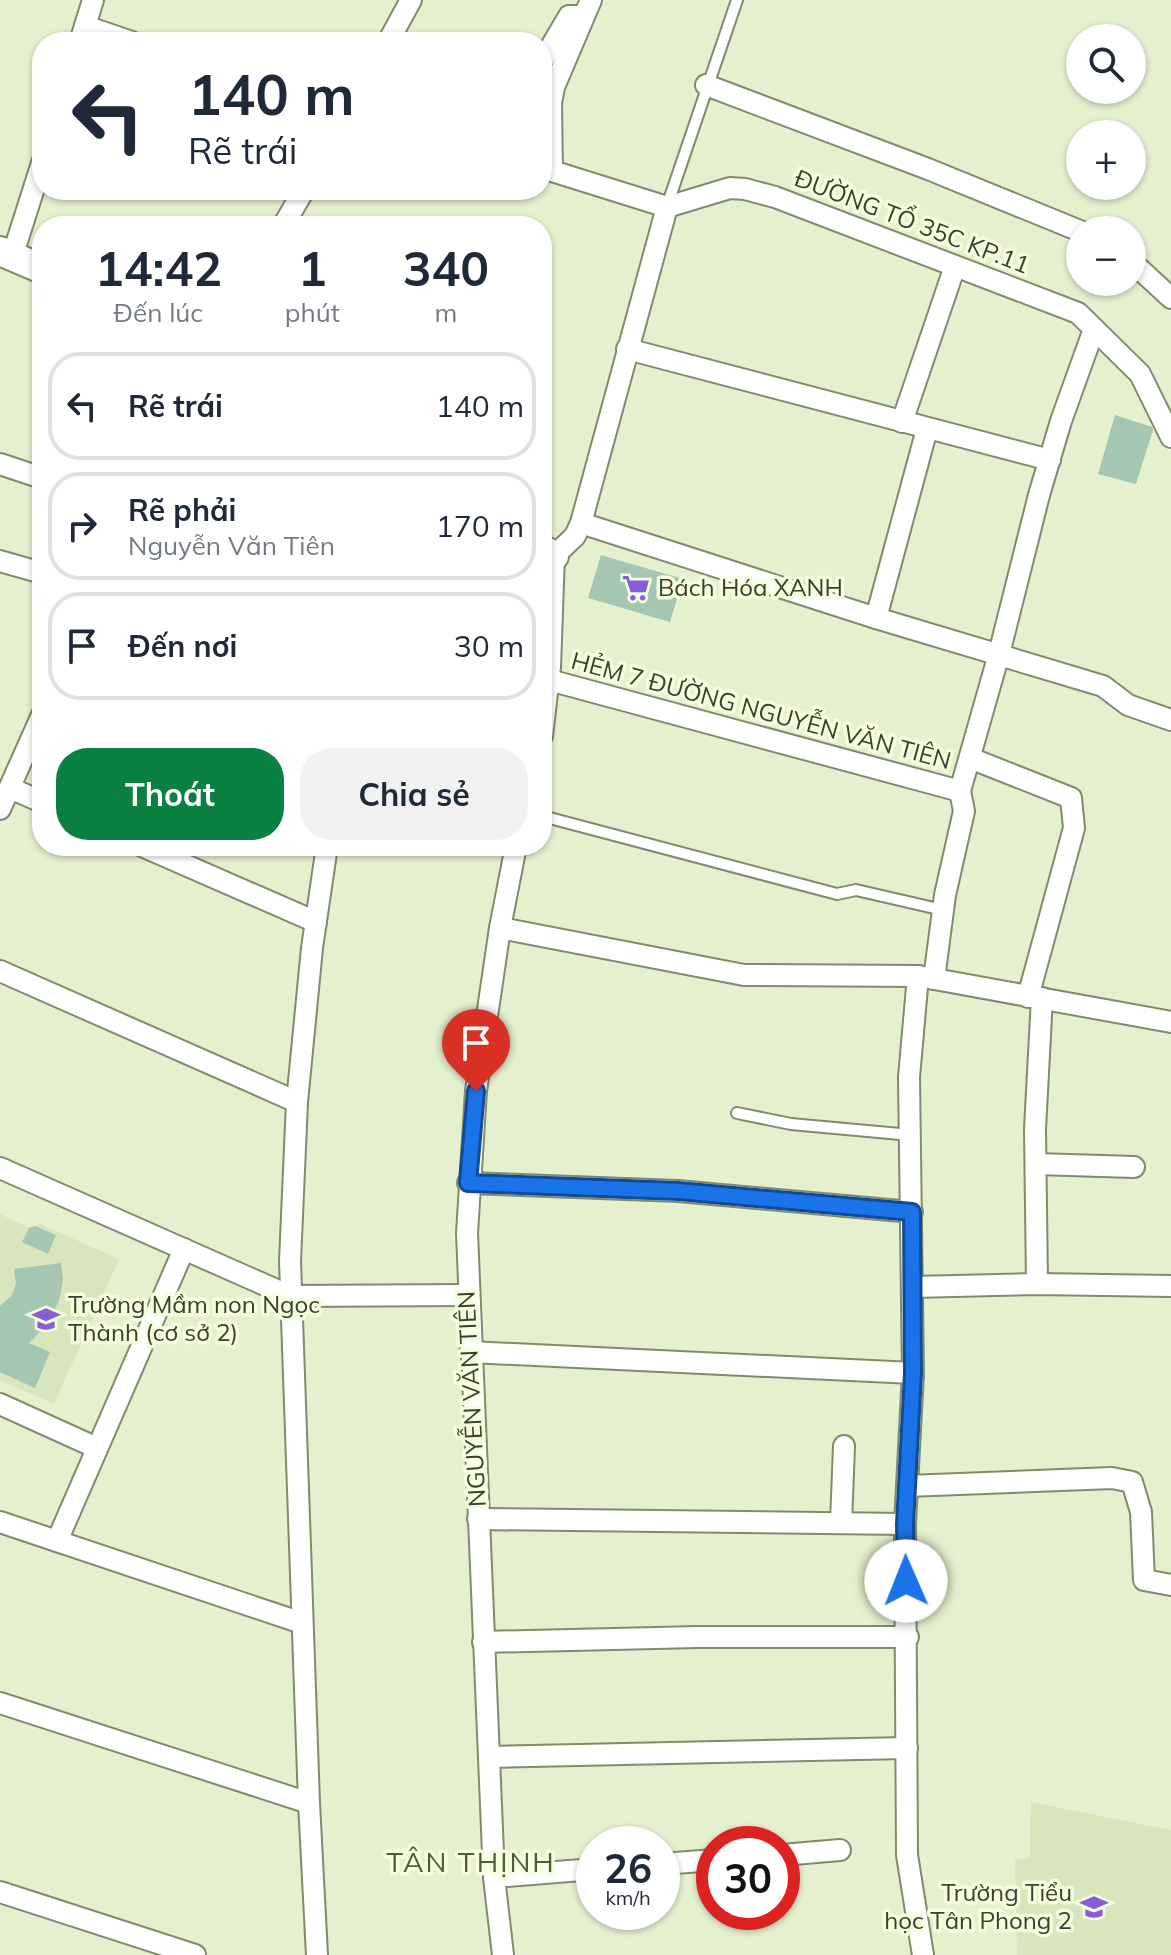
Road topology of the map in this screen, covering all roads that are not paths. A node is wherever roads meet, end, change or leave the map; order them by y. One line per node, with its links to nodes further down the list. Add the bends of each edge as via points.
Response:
1 (93, 0): 5 (street)
2 (411, 0): 6 (street)
3 (737, 0): 8 (lane)
4 (587, 8): 7 (street, via 569,16); 9 (street)
5 (84, 32)
6 (393, 32)
7 (552, 45)
8 (706, 85): 12 (lane); 13 (street)
9 (552, 98)
10 (552, 168): 12 (street)
11 (32, 188): 14 (street)
12 (667, 207): 16 (street, ĐƯỜNG TỔ 35C KP.11, via 730,188 745,189); 20 (street)
13 (1066, 225)
14 (6, 254): 15 (street)
15 (32, 265)
16 (955, 266): 19 (street, ĐƯỜNG TỔ 35C KP.11, via 1078,313); 21 (street)
17 (1146, 275): 18 (street)
18 (1171, 298)
19 (1094, 329): 23 (street, ĐƯỜNG TỔ 35C KP.11, via 1140,374); 24 (street)
20 (627, 349): 21 (street); 27 (street)
21 (902, 422): 22 (street)
22 (927, 429): 24 (street); 31 (street)
23 (1171, 437)
24 (1050, 460): 32 (street)
25 (0, 464): 26 (street)
26 (32, 475)
27 (581, 523): 28 (street, via 575,536); 31 (street)
28 (552, 550)
29 (0, 561): 30 (street)
30 (32, 570)
31 (876, 618): 32 (street)
32 (999, 654): 34 (street, via 1103,686 1128,705); 36 (street)
33 (552, 681): 38 (street, HẺM 7 ĐƯỜNG NGUYỄN VĂN TIÊN)
34 (1171, 720)
35 (32, 738): 37 (street)
36 (970, 758): 38 (street); 50 (street, via 1071,798 1074,828)
37 (10, 788): 39 (street); 40 (street)
38 (960, 791): 45 (street, via 964,811)
39 (32, 798)
40 (0, 809)
41 (552, 819): 45 (lane, via 837,894 856,890)
42 (183, 856): 46 (street)
43 (326, 856): 46 (street)
44 (514, 856): 47 (street, NGUYỄN VĂN TIÊN)
45 (943, 910): 49 (street)
46 (316, 922): 52 (street)
47 (500, 928): 49 (street, via 744,975); 58 (street, NGUYỄN VĂN TIÊN)
48 (0, 971): 52 (street)
49 (926, 978): 50 (street); 54 (street, via 909,1077)
50 (1035, 998): 51 (street); 55 (street)
51 (1171, 1022)
52 (297, 1102): 65 (street)
53 (737, 1113): 54 (lane, via 791,1124)
54 (911, 1135): 59 (street)
55 (1036, 1164): 56 (street); 61 (street)
56 (1134, 1167)
57 (0, 1168): 60 (street)
58 (468, 1183): 59 (street, via 678,1191); 64 (street, NGUYỄN VĂN TIÊN)
59 (912, 1212): 63 (street)
60 (184, 1249): 65 (street); 70 (street)
61 (1037, 1284): 62 (street); 63 (street)
62 (1171, 1286)
63 (912, 1287): 67 (street)
64 (467, 1295): 65 (street); 66 (street, NGUYỄN VĂN TIÊN)
65 (290, 1296): 78 (street)
66 (470, 1352): 67 (street); 72 (street, NGUYỄN VĂN TIÊN)
67 (913, 1373): 71 (street)
68 (0, 1404): 70 (street)
69 (844, 1446): 74 (street)
70 (97, 1448): 76 (street)
71 (907, 1486): 75 (street); 77 (street, via 1112,1478 1132,1482 1141,1512 1144,1580)
72 (478, 1519): 74 (street); 80 (street, NGUYỄN VĂN TIÊN)
73 (0, 1522): 76 (street)
74 (841, 1523): 75 (street)
75 (905, 1524): 79 (street)
76 (57, 1541): 78 (street)
77 (1171, 1585)
78 (302, 1623): 84 (street)
79 (908, 1637): 80 (street); 82 (street)
80 (483, 1642): 83 (street, NGUYỄN VĂN TIÊN)
81 (0, 1703): 84 (street)
82 (907, 1748): 83 (street); 93 (street, via 907,1855)
83 (489, 1757): 88 (street, NGUYỄN VĂN TIÊN)
84 (309, 1803): 91 (street)
85 (840, 1850): 86 (street)
86 (800, 1853)
87 (576, 1870): 88 (street)
88 (494, 1877): 92 (street, NGUYỄN VĂN TIÊN)
89 (0, 1892): 90 (street)
90 (195, 1955)
91 (317, 1955)
92 (503, 1955)
93 (923, 1955)

